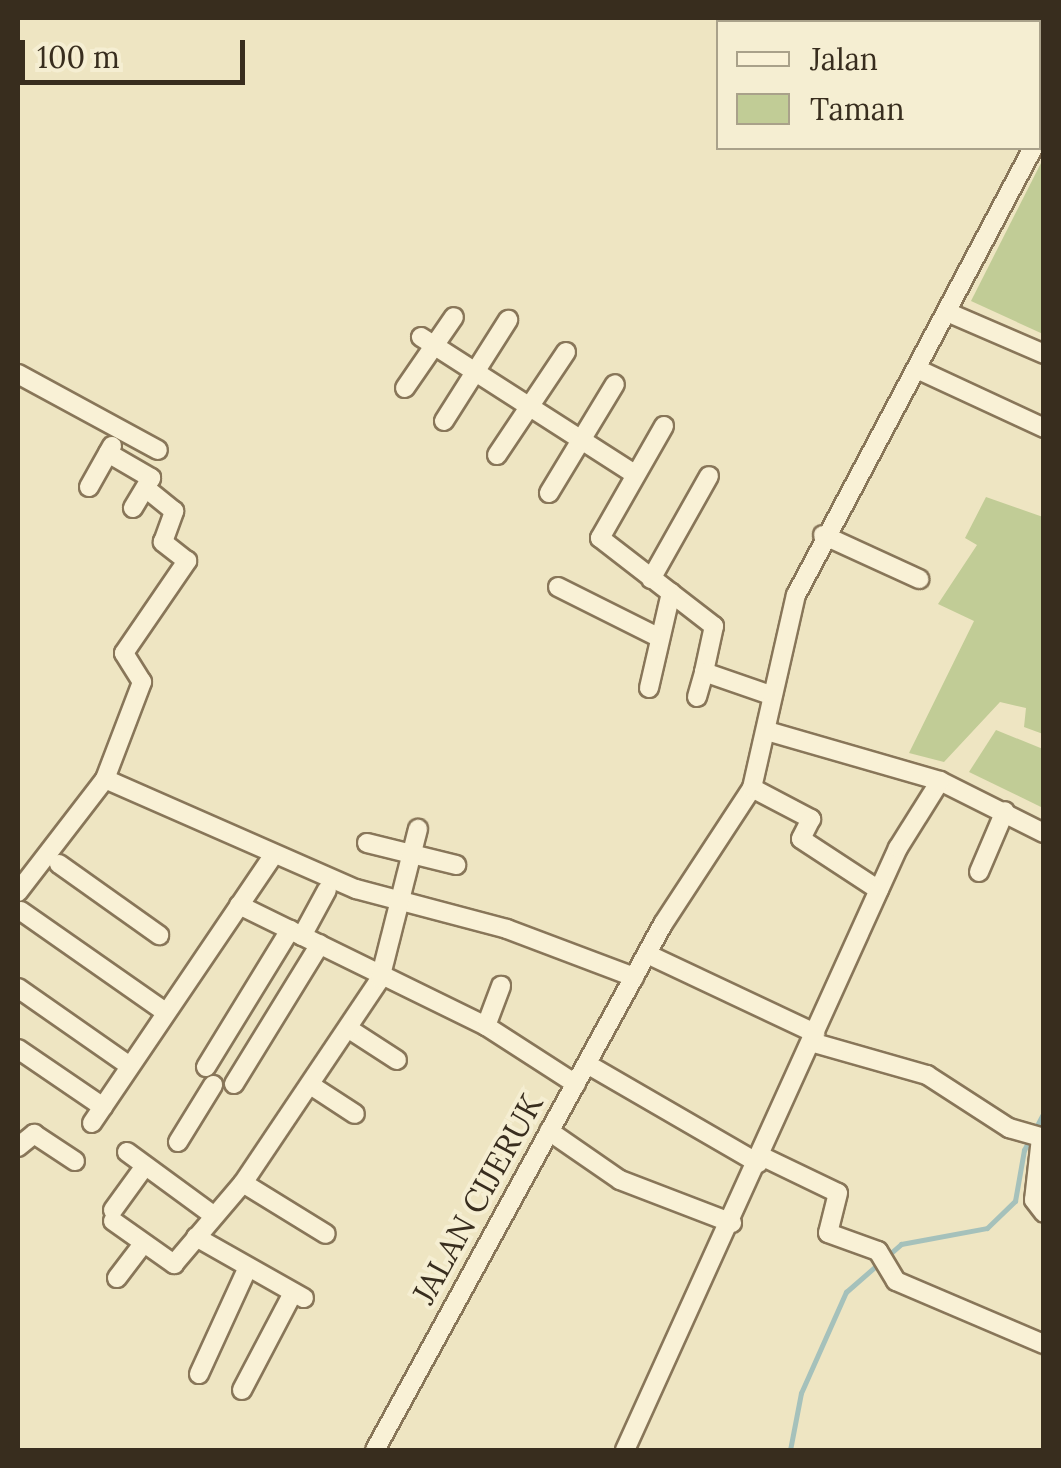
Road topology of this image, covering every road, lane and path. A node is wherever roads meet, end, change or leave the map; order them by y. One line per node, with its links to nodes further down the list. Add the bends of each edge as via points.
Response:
1 (1032, 150): 2 (street, JALAN CIJERUK)
2 (947, 312): 7 (street); 8 (street, JALAN CIJERUK)
3 (454, 317): 5 (street)
4 (508, 320): 9 (street)
5 (427, 341): 9 (street); 12 (street)
6 (566, 352): 13 (street)
7 (1044, 354)
8 (917, 369): 16 (street); 28 (street, JALAN CIJERUK)
9 (476, 370): 13 (street); 14 (street)
10 (18, 374): 17 (street)
11 (614, 384): 18 (street)
12 (405, 388)
13 (530, 405): 18 (street); 21 (street)
14 (444, 420)
15 (664, 426): 22 (street)
16 (1044, 428)
17 (120, 432): 19 (street); 20 (street)
18 (580, 441): 22 (street); 26 (street)
19 (158, 450)
20 (108, 453): 24 (street); 25 (street, via 150,476)
21 (497, 455)
22 (634, 474): 29 (street, via 600,538)
23 (709, 476): 29 (street)
24 (89, 486)
25 (147, 489): 27 (street); 39 (street, via 172,508 163,542 187,561 124,653 142,682)
26 (549, 493)
27 (133, 508)
28 (824, 535): 30 (street); 36 (street, JALAN CIJERUK)
29 (652, 579): 32 (street)
30 (919, 580)
31 (558, 587): 33 (street)
32 (671, 593): 33 (street); 34 (street, via 715,628)
33 (660, 638): 35 (street)
34 (704, 672): 36 (street); 37 (street)
35 (648, 688)
36 (768, 694): 38 (street, JALAN CIJERUK)
37 (697, 698)
38 (767, 730): 40 (street); 41 (street, JALAN CIJERUK)
39 (105, 778): 55 (street); 56 (street)
40 (940, 781): 42 (street); 46 (street)
41 (752, 788): 54 (street, via 811,819 801,839); 61 (street, JALAN CIJERUK)
42 (1005, 811): 44 (street); 52 (street)
43 (418, 828): 47 (street)
44 (1044, 834)
45 (367, 843): 47 (street)
46 (898, 848): 48 (street); 54 (street)
47 (411, 853): 51 (street); 56 (street)
48 (915, 858)
49 (270, 860): 57 (street)
50 (59, 864): 59 (street)
51 (456, 865)
52 (979, 872)
53 (326, 890): 58 (street)
54 (879, 890): 69 (street)
55 (19, 902): 66 (street)
56 (397, 902): 62 (street, via 507,929); 63 (street)
57 (239, 905): 58 (street); 66 (street)
58 (296, 933): 60 (street); 82 (street)
59 (159, 936)
60 (320, 944): 63 (street); 74 (street)
61 (647, 954): 62 (street, JALAN CIJERUK); 69 (street)
62 (634, 976): 72 (street, JALAN CIJERUK)
63 (380, 979): 67 (street); 68 (street)
64 (501, 986): 67 (street)
65 (18, 988): 73 (street)
66 (165, 1012): 73 (street)
67 (486, 1026): 75 (street)
68 (349, 1029): 71 (street); 76 (street)
69 (813, 1038): 81 (street, via 926,1075); 85 (street)
70 (18, 1049): 77 (street)
71 (397, 1060)
72 (586, 1064): 75 (street, JALAN CIJERUK); 85 (street)
73 (130, 1066): 77 (street)
74 (234, 1084)
75 (576, 1084): 80 (street, JALAN CIJERUK)
76 (312, 1086): 78 (street); 88 (street)
77 (103, 1107): 79 (street)
78 (355, 1114)
79 (92, 1124)
80 (549, 1131): 91 (street, via 620,1180); 100 (street, JALAN CIJERUK)
81 (1037, 1138): 89 (street, via 1034,1200)
82 (178, 1142)
83 (18, 1148): 86 (street, via 34,1134)
84 (127, 1152): 87 (street)
85 (760, 1160): 91 (street); 97 (street, via 838,1193 828,1233 884,1260 904,1286)
86 (75, 1161)
87 (146, 1166): 90 (street); 94 (street, via 113,1216)
88 (243, 1183): 90 (street); 92 (street)
89 (1044, 1213)
90 (213, 1215): 93 (street)
91 (732, 1223): 101 (street)
92 (326, 1234)
93 (196, 1237): 94 (street, via 166,1263); 95 (street)
94 (143, 1244): 96 (street)
95 (247, 1269): 98 (street); 99 (street, via 298,1296)
96 (116, 1278)
97 (1044, 1344)
98 (199, 1374)
99 (242, 1390)
100 (375, 1450)
101 (625, 1450)

